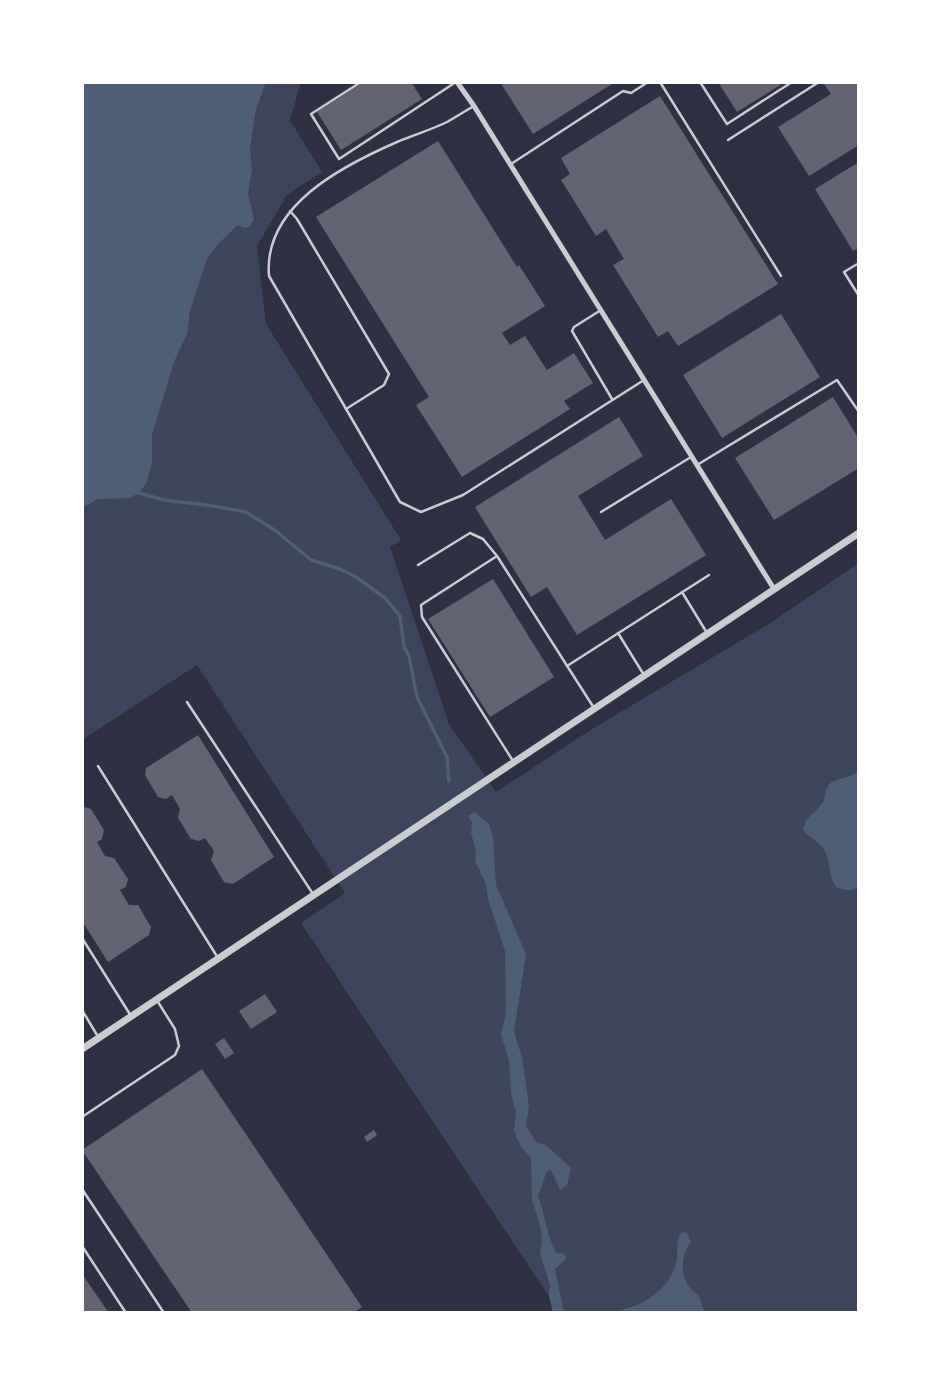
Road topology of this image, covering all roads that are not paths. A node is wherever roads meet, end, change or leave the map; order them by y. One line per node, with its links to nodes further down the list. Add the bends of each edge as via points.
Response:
1 (361, 82): 2 (lane, via 311,114 339,159)
2 (456, 82): 8 (street)
3 (648, 82): 10 (lane, via 631,93 623,91)
4 (660, 82): 13 (lane)
5 (701, 82): 6 (lane, via 727,124)
6 (792, 82)
7 (819, 82): 9 (lane)
8 (474, 106): 10 (street); 11 (lane, via 347,166)
9 (727, 140)
10 (511, 164): 15 (street)
11 (290, 211): 18 (lane, via 267,256 268,275); 18 (lane, via 389,374 384,385)
12 (859, 262): 14 (lane, via 844,272)
13 (781, 276)
14 (859, 296)
15 (601, 310): 16 (street); 17 (lane, via 572,331)
16 (644, 380): 17 (lane); 20 (street)
17 (612, 401): 18 (lane, via 463,495 421,512 400,502)
18 (346, 409)
19 (859, 412): 21 (lane, via 837,380)
20 (692, 456): 21 (street); 22 (lane)
21 (697, 465): 27 (street)
22 (601, 512)
23 (859, 533): 27 (street)
24 (497, 556): 25 (lane, via 483,539 470,533); 31 (lane); 35 (lane, via 421,605 422,617)
25 (418, 565)
26 (709, 575): 28 (lane)
27 (774, 589): 30 (street)
28 (682, 592): 29 (lane); 30 (lane)
29 (618, 633): 31 (lane); 32 (lane)
30 (707, 633): 32 (street)
31 (567, 666): 34 (lane)
32 (644, 675): 34 (street)
33 (187, 702): 37 (lane)
34 (594, 708): 35 (street)
35 (514, 762): 37 (street)
36 (98, 766): 39 (lane)
37 (313, 894): 39 (street)
38 (82, 938): 42 (lane)
39 (218, 958): 40 (street)
40 (156, 999): 42 (street); 45 (lane, via 175,1029 179,1046 175,1055)
41 (82, 1010): 43 (lane)
42 (131, 1016): 43 (street)
43 (99, 1038): 44 (street)
44 (82, 1049)
45 (82, 1117)
46 (82, 1189): 49 (lane)
47 (82, 1247): 48 (lane)
48 (127, 1313)
49 (164, 1313)

